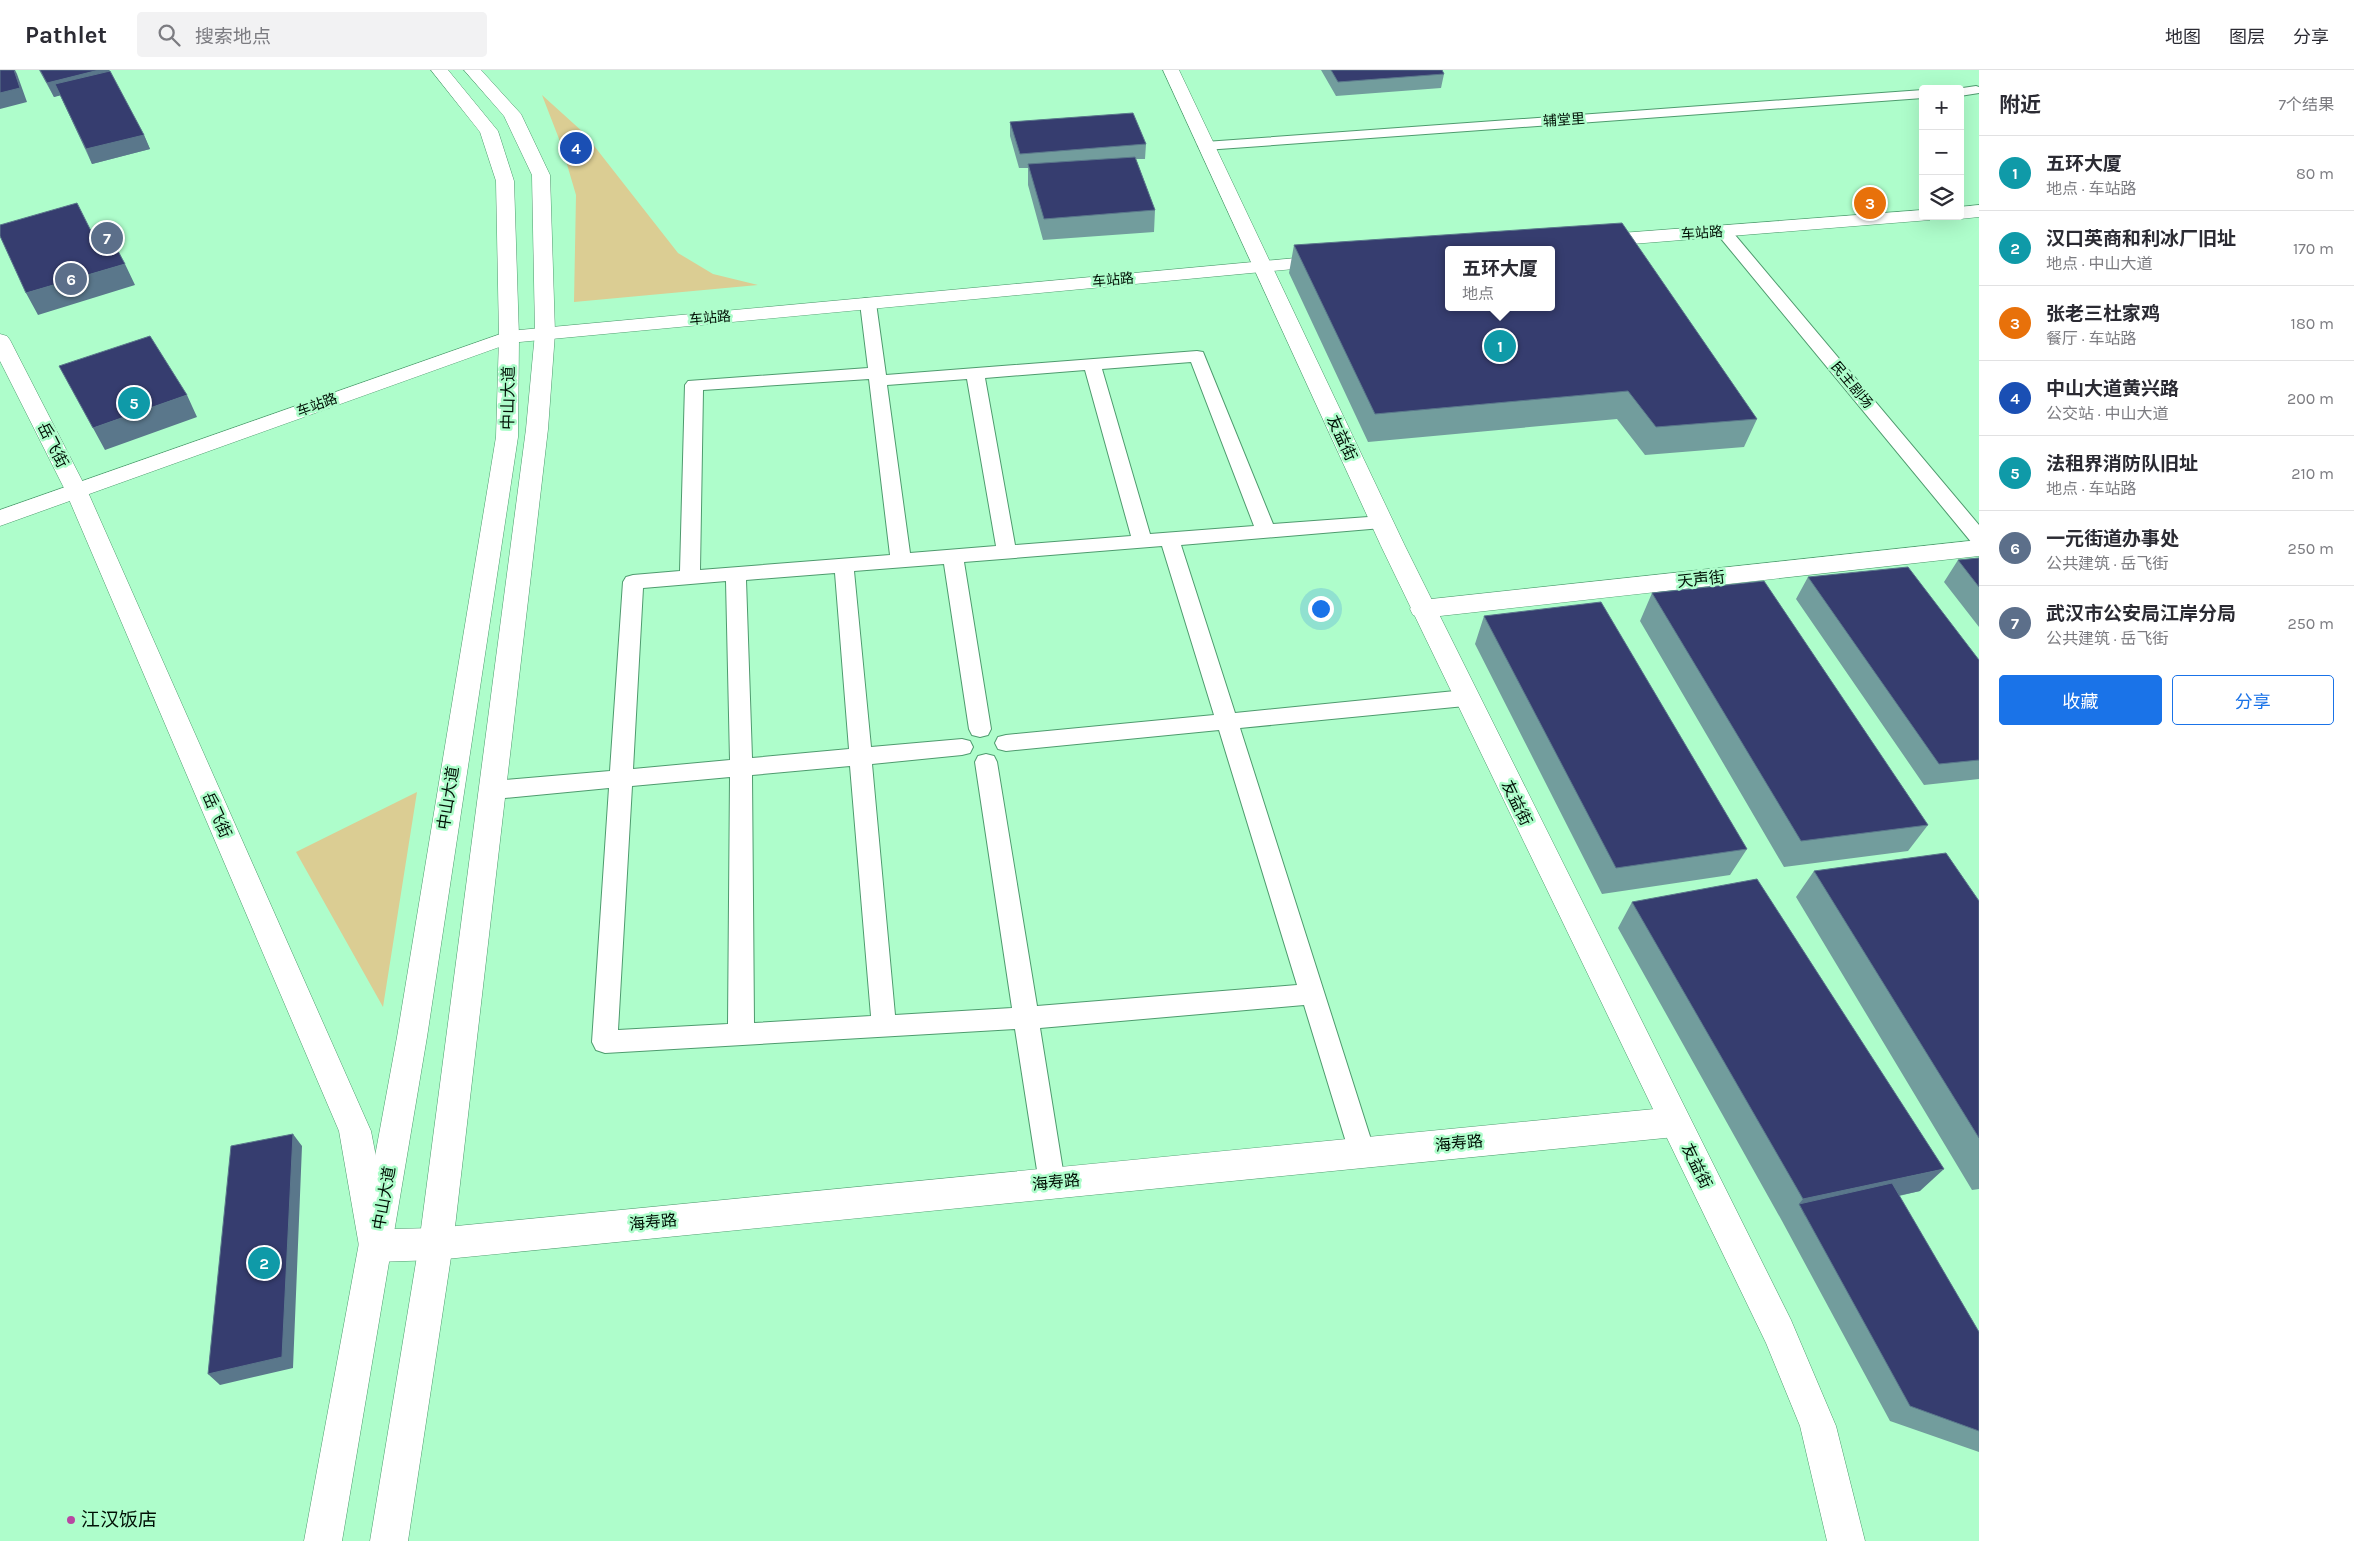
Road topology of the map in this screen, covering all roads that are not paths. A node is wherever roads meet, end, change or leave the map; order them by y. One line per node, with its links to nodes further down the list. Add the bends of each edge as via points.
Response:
1 (439, 70): 17 (street, 中山大道, via 489,131 505,180)
2 (472, 70): 16 (street, 中山大道, via 512,114 541,175)
3 (1171, 70): 7 (street, 友益街)
4 (1976, 90): 5 (lane)
5 (1964, 92)
6 (1919, 94): 7 (lane, 辅堂里)
7 (1205, 146): 14 (street, 友益街)
8 (1979, 212): 9 (street)
9 (1964, 213)
10 (1919, 216): 11 (street, 车站路)
11 (1724, 232): 12 (street, 车站路); 26 (lane, 民主剧场)
12 (1578, 242)
13 (1350, 260): 14 (street, 车站路)
14 (1261, 266): 15 (street, 车站路); 24 (street, 友益街)
15 (868, 303): 16 (street, 车站路); 21 (lane)
16 (545, 333): 17 (street, 车站路); 46 (street, 中山大道, via 537,429)
17 (509, 337): 22 (street, 车站路); 55 (street, 中山大道, via 507,437)
18 (0, 340): 22 (street, 岳飞街)
19 (1092, 364): 20 (lane); 25 (lane, via 1197,356); 28 (lane)
20 (975, 373): 21 (lane); 30 (lane)
21 (876, 377): 32 (lane); 35 (lane, via 694,385)
22 (76, 490): 23 (street, 车站路); 55 (street, 岳飞街, via 355,1131)
23 (0, 518)
24 (1382, 522): 25 (lane); 36 (street, 友益街)
25 (1266, 531): 27 (lane)
26 (1979, 538)
27 (1170, 539): 28 (lane); 38 (lane)
28 (1142, 541): 30 (lane)
29 (1979, 548): 36 (street, 天声街)
30 (1007, 552): 31 (lane)
31 (953, 556): 32 (lane); 39 (lane)
32 (901, 561): 33 (lane)
33 (844, 565): 34 (lane); 42 (lane)
34 (736, 574): 35 (lane); 44 (lane)
35 (690, 578): 45 (lane, via 632,582)
36 (1422, 609): 37 (street, 友益街)
37 (1465, 698): 38 (lane); 51 (street, 友益街)
38 (1227, 722): 40 (lane); 47 (lane)
39 (980, 729): 40 (lane, via 998,733); 41 (lane, via 966,736)
40 (1006, 743): 43 (lane, via 1003,753)
41 (962, 747): 42 (lane); 43 (lane, via 972,760)
42 (859, 756): 44 (lane); 49 (lane)
43 (986, 762): 48 (lane)
44 (741, 767): 45 (lane); 50 (lane)
45 (621, 778): 46 (lane); 50 (lane, via 605,1042)
46 (494, 790): 54 (street, 中山大道)
47 (1312, 994): 48 (lane); 52 (lane)
48 (1027, 1018): 49 (lane); 53 (lane)
49 (884, 1026): 50 (lane)
50 (741, 1034)
51 (1676, 1122): 52 (street, 海寿路); 58 (street, 友益街, via 1779,1332 1818,1426)
52 (1362, 1152): 53 (street, 海寿路)
53 (1052, 1183): 54 (street, 海寿路)
54 (436, 1244): 55 (street); 57 (street, 中山大道)
55 (376, 1246): 56 (street, 中山大道)
56 (323, 1541)
57 (389, 1541)
58 (1846, 1541)

